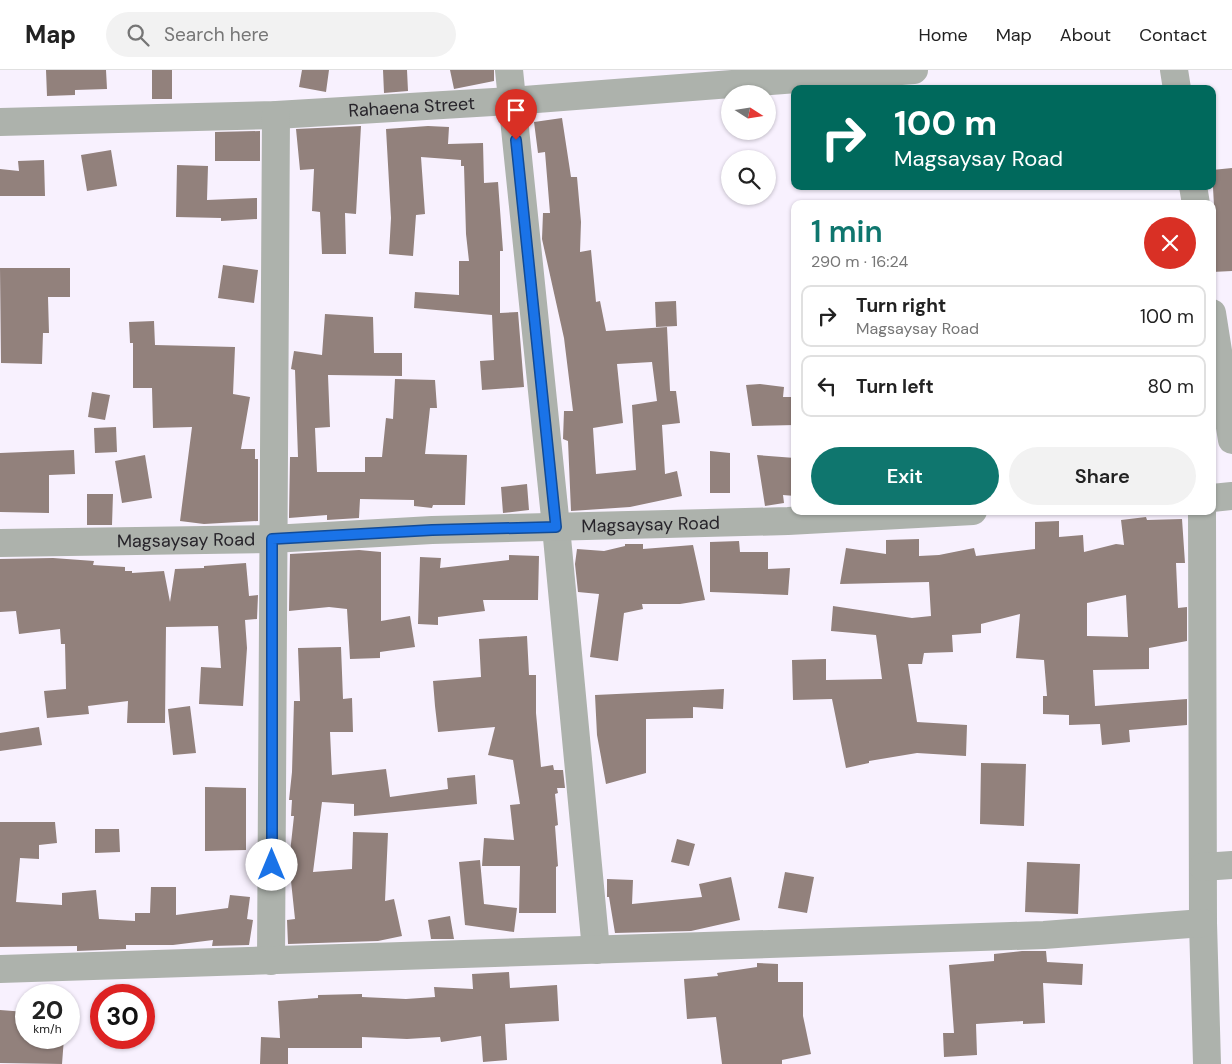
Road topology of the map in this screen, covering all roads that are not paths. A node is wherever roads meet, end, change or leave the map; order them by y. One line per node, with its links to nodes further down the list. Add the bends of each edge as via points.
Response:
1 (509, 70): 5 (street)
2 (914, 70): 5 (street, Rahaena Street)
3 (1174, 70): 4 (street)
4 (1176, 85)
5 (511, 101): 6 (street, Rahaena Street); 14 (street)
6 (276, 114): 7 (street, Rahaena Street); 15 (street)
7 (0, 122)
8 (1216, 338): 9 (street)
9 (1232, 440)
10 (1232, 496): 11 (street)
11 (1216, 498)
12 (899, 515): 14 (street, Magsaysay Road)
13 (1202, 515): 18 (street)
14 (556, 527): 15 (street, Magsaysay Road); 20 (street)
15 (272, 539): 16 (street, Magsaysay Road); 21 (street)
16 (0, 543)
17 (1232, 865): 18 (street)
18 (1203, 867): 19 (street)
19 (1203, 923): 20 (street, via 1044,935); 23 (street)
20 (596, 950): 21 (street)
21 (271, 960): 22 (street)
22 (0, 969)
23 (1207, 1064)

